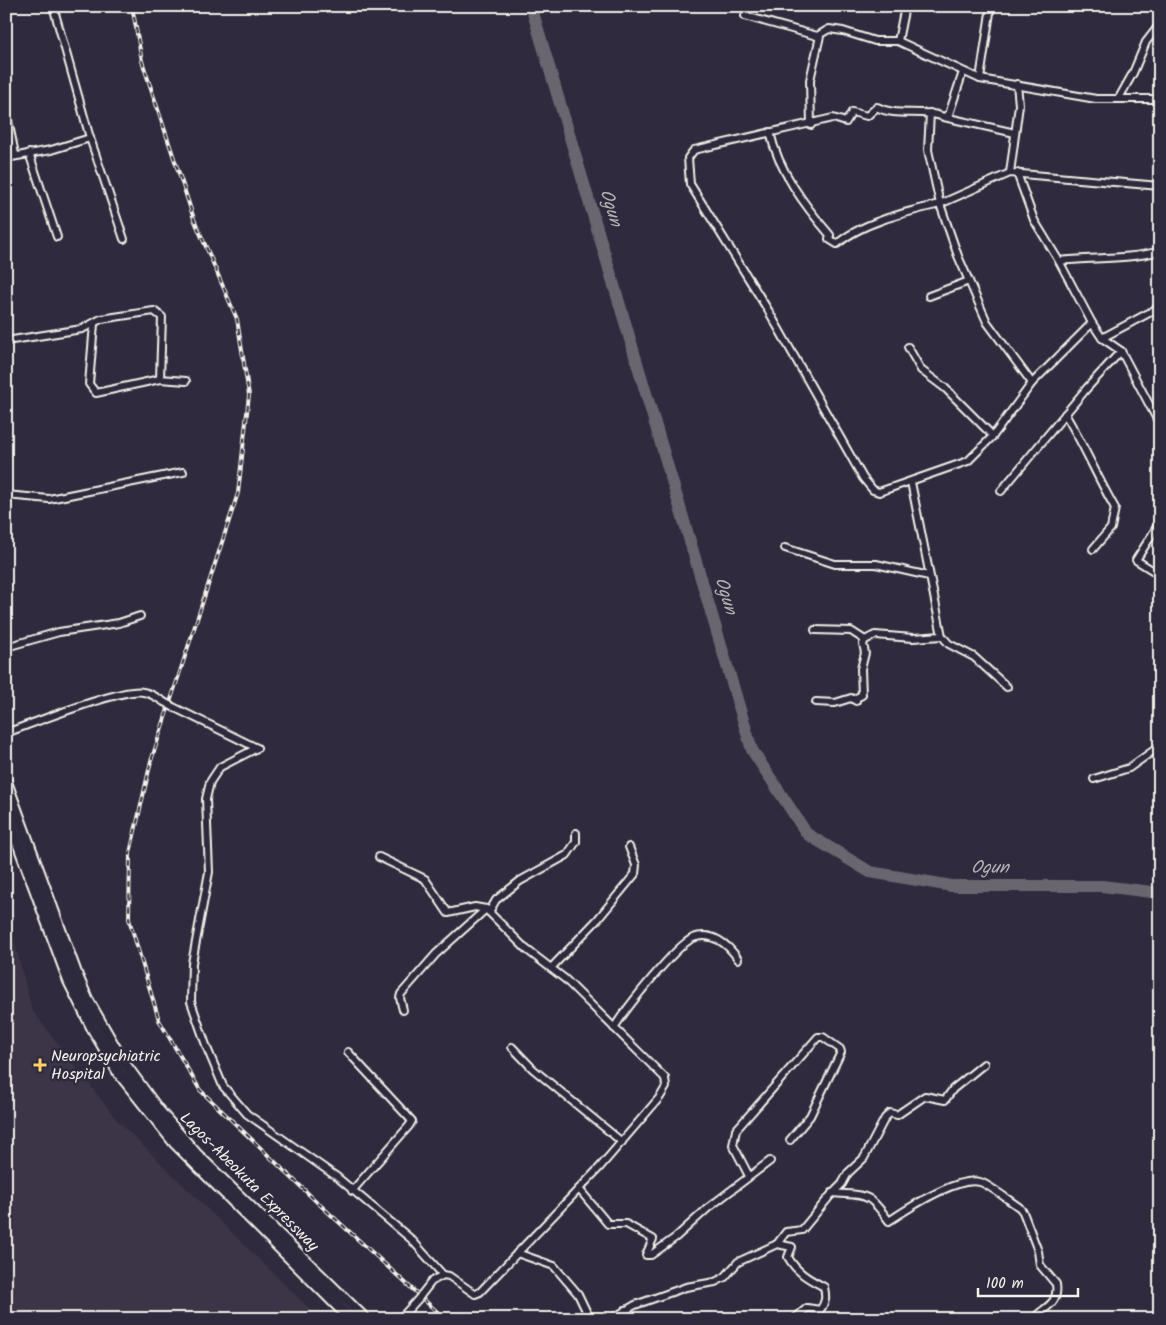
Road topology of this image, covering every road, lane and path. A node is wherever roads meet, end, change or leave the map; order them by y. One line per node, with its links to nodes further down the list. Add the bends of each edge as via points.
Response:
1 (53, 6): 19 (street)
2 (905, 6): 7 (street)
3 (991, 6): 9 (street)
4 (745, 16): 6 (street)
5 (1160, 24): 11 (street, via 1139,54)
6 (818, 36): 7 (street, via 829,29 875,41); 16 (street, via 810,80)
7 (898, 42): 8 (street)
8 (963, 72): 9 (street); 15 (street, via 949,114)
9 (980, 79): 10 (street)
10 (1017, 84): 11 (street, via 1096,99); 18 (street, via 1019,104)
11 (1119, 98): 12 (street)
12 (1160, 99)
13 (6, 110): 21 (street)
14 (930, 113): 15 (street); 16 (street, via 889,114 877,107 867,116 852,112 846,122 833,118); 26 (street, via 928,150)
15 (944, 117): 18 (street)
16 (811, 124): 17 (street)
17 (770, 132): 26 (street, via 774,152 781,165 801,198 830,235 829,239 837,244 850,233 906,212); 47 (street, via 694,150 688,158 690,184 768,310 863,478 879,492)
18 (1015, 132): 23 (street)
19 (90, 138): 20 (street); 28 (street)
20 (29, 153): 21 (street); 27 (street)
21 (15, 154): 22 (street)
22 (6, 158)
23 (1010, 173): 24 (street); 26 (street)
24 (1017, 173): 25 (street); 30 (street, via 1034,220)
25 (1160, 186)
26 (940, 204): 31 (street)
27 (57, 237)
28 (124, 239)
29 (1160, 251): 30 (street, via 1126,258)
30 (1059, 261): 34 (street)
31 (969, 282): 32 (street); 42 (street, via 987,322)
32 (929, 296)
33 (1160, 307): 36 (street)
34 (1092, 323): 36 (street); 42 (street)
35 (94, 324): 37 (street, via 82,329); 40 (street, via 101,319 154,311 162,317); 40 (street, via 90,384 96,394)
36 (1102, 338): 39 (street)
37 (6, 341)
38 (908, 348): 45 (street, via 921,370 945,388)
39 (1121, 352): 43 (street); 44 (street)
40 (160, 380): 41 (street)
41 (186, 381)
42 (1032, 383): 45 (street)
43 (1065, 414): 48 (street); 52 (street, via 1115,508 1111,528)
44 (1160, 425)
45 (993, 436): 47 (street, via 968,461)
46 (183, 472): 49 (street, via 49,498)
47 (912, 482): 54 (street)
48 (1001, 491)
49 (6, 495)
50 (1160, 522): 53 (street, via 1136,560)
51 (785, 548): 54 (street, via 835,564 876,564)
52 (1093, 549)
53 (1160, 575)
54 (929, 576): 57 (street)
55 (140, 616): 59 (street, via 119,624 58,632)
56 (814, 630): 58 (street, via 851,631)
57 (942, 636): 58 (street, via 875,635); 60 (street, via 949,644 974,657)
58 (865, 640): 61 (street, via 862,695 856,701 851,698 835,703)
59 (6, 647)
60 (1007, 687)
61 (816, 702)
62 (6, 733): 83 (street, bridge, via 110,697 143,692 257,748 220,768 210,782 206,799 210,872 192,963 191,1002 223,1086 247,1114 308,1155)
63 (1160, 746): 64 (street, via 1129,768)
64 (1094, 779)
65 (6, 782): 90 (highway, Lagos-Abeokuta Expressway, via 77,976 123,1062 196,1154)
66 (6, 810): 89 (highway, Lagos-Abeokuta Expressway, via 69,981 119,1073 174,1142)
67 (576, 833): 70 (street, via 576,842 567,854 520,881)
68 (629, 847): 72 (street, via 636,865 635,874)
69 (379, 857): 70 (street, via 425,879 448,913 476,907)
70 (487, 910): 72 (street, via 526,949); 73 (street, via 436,954 401,994)
71 (738, 959): 74 (street, via 723,941 692,938 657,972)
72 (552, 968): 74 (street)
73 (403, 1010)
74 (614, 1028): 79 (street, via 665,1078 666,1087)
75 (512, 1047): 79 (street, via 532,1069)
76 (348, 1052): 83 (street, via 412,1121)
77 (984, 1064): 84 (street, via 944,1100 925,1096 897,1115 890,1112 864,1158)
78 (790, 1140): 81 (street, via 810,1116 841,1052 822,1036 736,1130 733,1145)
79 (622, 1142): 82 (street)
80 (770, 1160): 81 (street)
81 (749, 1176): 82 (street, via 662,1248 646,1255 653,1239 626,1224 608,1224)
82 (579, 1189): 86 (street)
83 (352, 1191): 87 (street, via 411,1239)
84 (832, 1193): 85 (street, via 802,1230 786,1232); 96 (street, via 870,1197 889,1221 904,1210 959,1184 982,1182 1023,1212 1040,1265 1056,1284 1052,1305)
85 (778, 1244): 88 (street, via 738,1262 725,1278 716,1282 686,1287); 95 (street, via 792,1247 788,1257 792,1264 804,1277 824,1287 826,1295 826,1302 820,1310 807,1308)
86 (518, 1253): 87 (street, via 475,1294); 92 (street, via 554,1266 578,1294)
87 (443, 1275): 91 (street, via 432,1282)
88 (625, 1310): 93 (street); 94 (street)
89 (351, 1319)
90 (365, 1319)
91 (400, 1319)
92 (590, 1319)
93 (611, 1319)
94 (632, 1319)
95 (794, 1319)
96 (1033, 1319)

